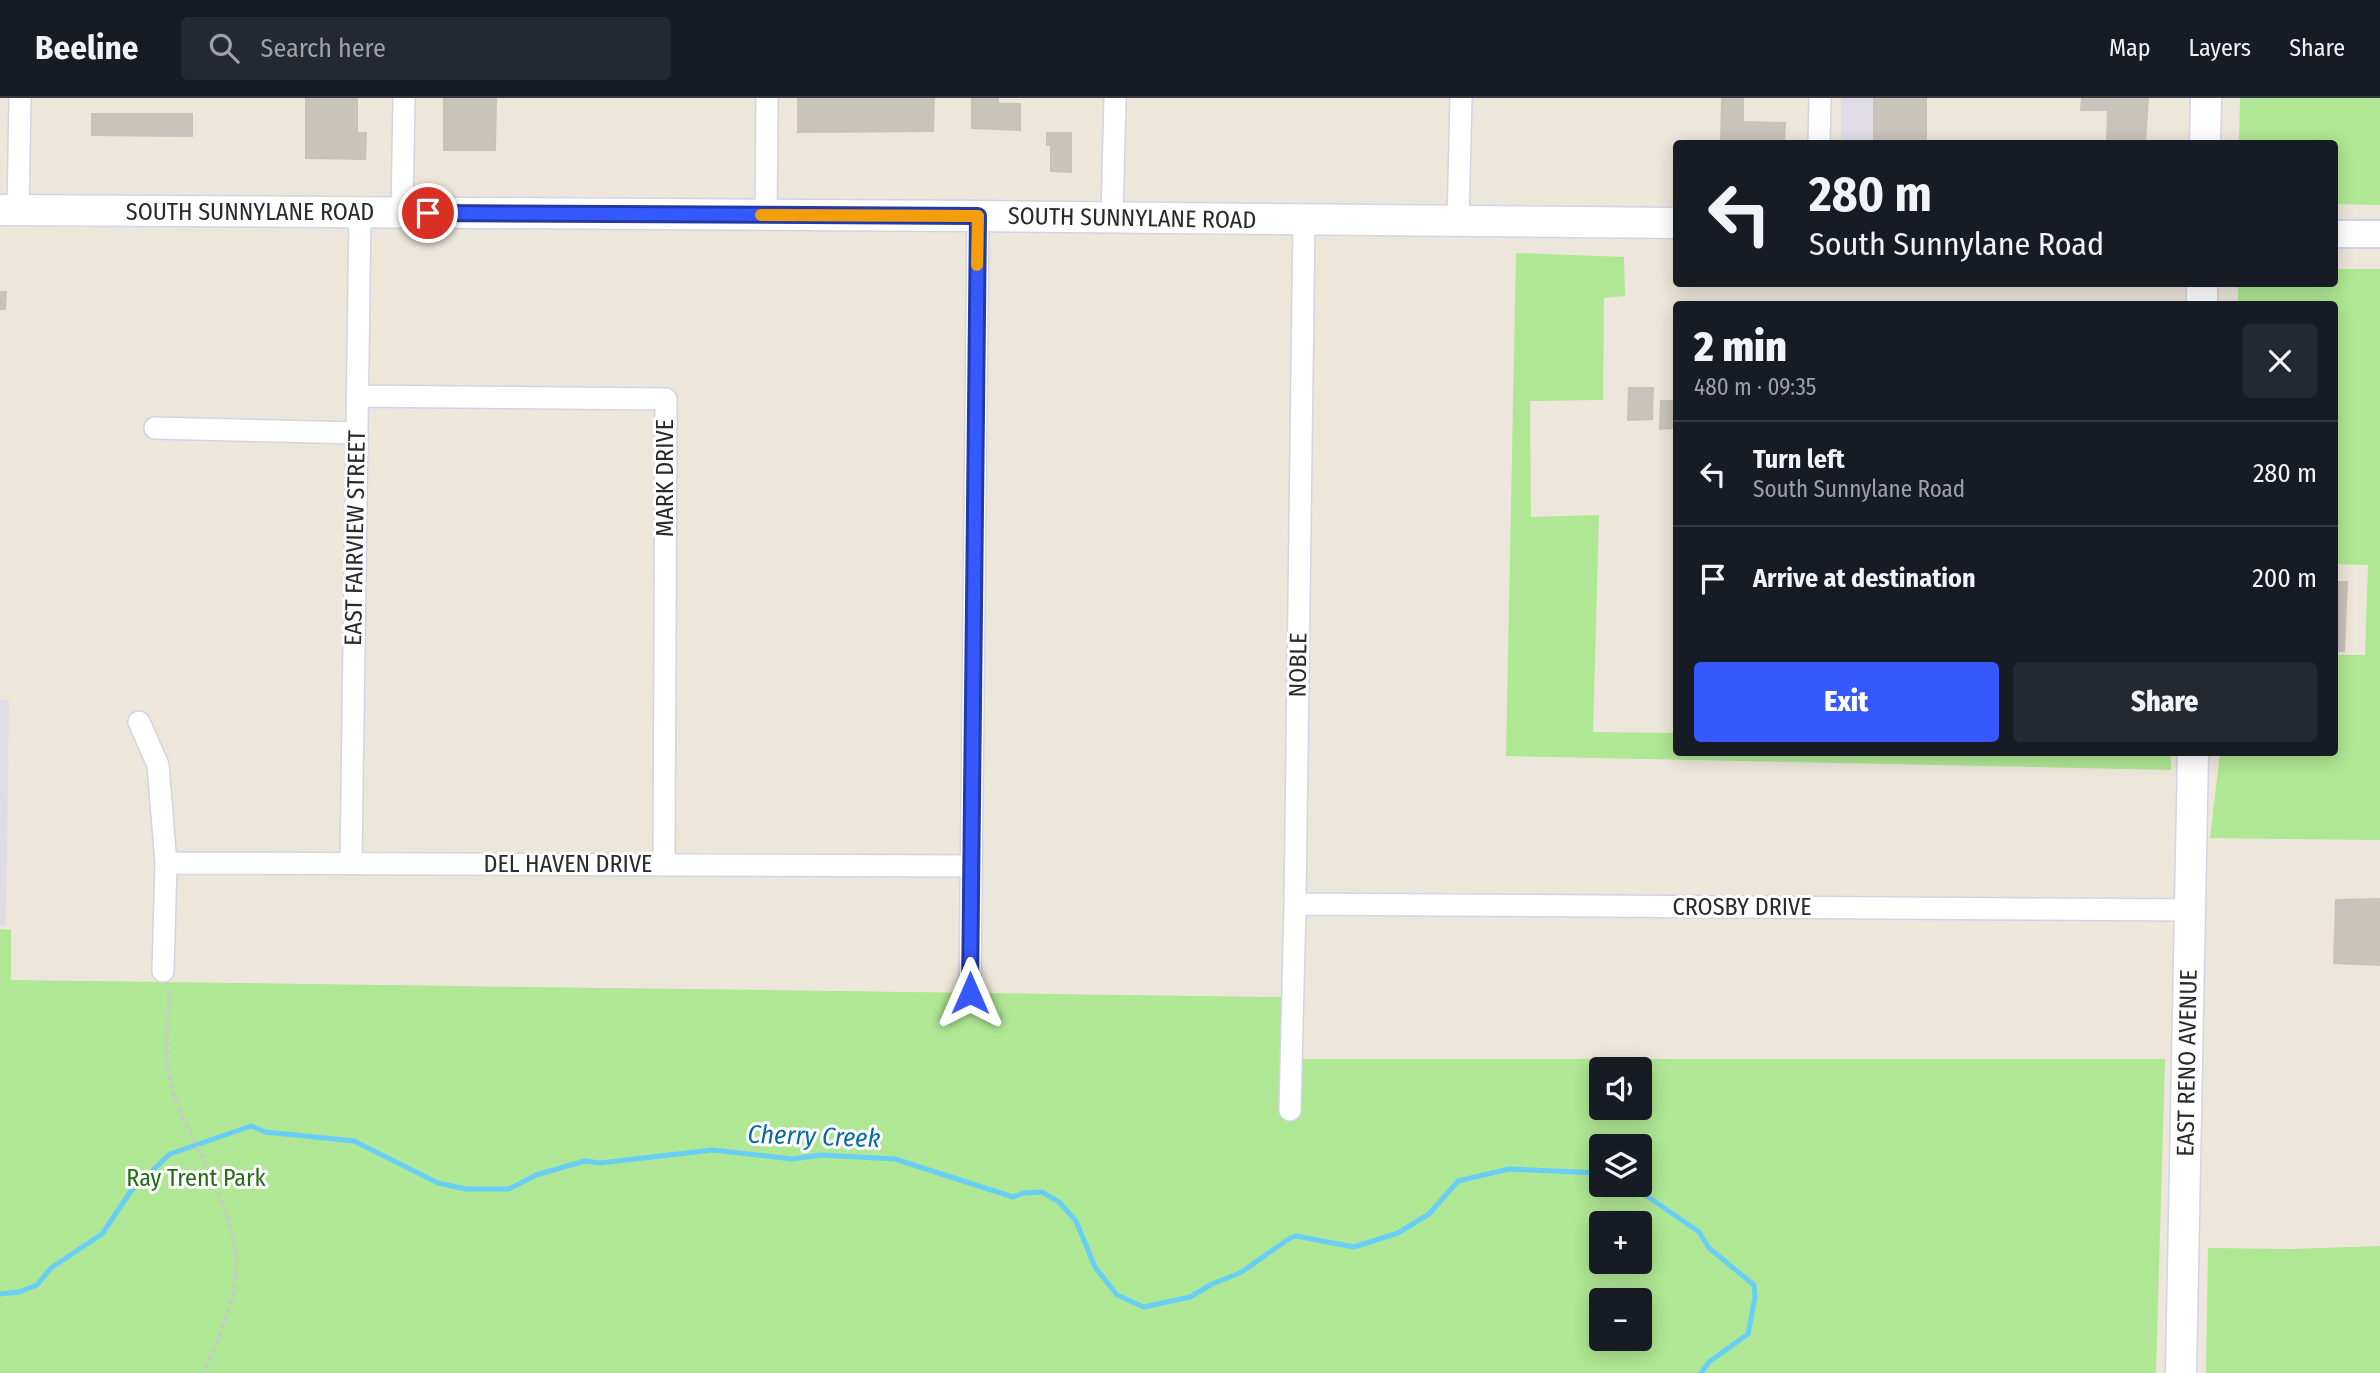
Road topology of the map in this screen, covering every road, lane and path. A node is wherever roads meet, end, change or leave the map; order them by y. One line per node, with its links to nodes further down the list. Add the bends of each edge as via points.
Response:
1 (20, 98): 10 (street)
2 (404, 98): 12 (street)
3 (767, 98): 13 (street)
4 (1115, 98): 15 (street)
5 (1461, 98): 17 (street)
6 (1820, 98): 8 (street)
7 (2206, 98): 9 (main road)
8 (1819, 140)
9 (2205, 140)
10 (9, 210): 11 (main road, SOUTH SUNNYLANE ROAD)
11 (360, 213): 12 (main road, SOUTH SUNNYLANE ROAD); 21 (street, EAST FAIRVIEW STREET)
12 (402, 213): 13 (main road, SOUTH SUNNYLANE ROAD)
13 (766, 215): 14 (main road, SOUTH SUNNYLANE ROAD)
14 (978, 216): 15 (main road, SOUTH SUNNYLANE ROAD); 29 (street)
15 (1112, 217): 16 (main road, SOUTH SUNNYLANE ROAD)
16 (1304, 221): 17 (main road, SOUTH SUNNYLANE ROAD); 30 (street, NOBLE)
17 (1458, 222): 18 (main road, SOUTH SUNNYLANE ROAD)
18 (1673, 223)
19 (2338, 234): 20 (street)
20 (2380, 234)
21 (357, 396): 23 (street, EAST FAIRVIEW STREET); 28 (street, MARK DRIVE, via 666,399)
22 (155, 428): 23 (street)
23 (357, 433): 27 (street, EAST FAIRVIEW STREET)
24 (139, 722): 26 (street, via 158,765)
25 (2193, 756): 31 (main road, EAST RENO AVENUE)
26 (166, 863): 27 (street, DEL HAVEN DRIVE); 32 (street)
27 (351, 863): 28 (street, DEL HAVEN DRIVE)
28 (663, 865): 29 (street, DEL HAVEN DRIVE)
29 (970, 866): 33 (street)
30 (1295, 904): 31 (street, CROSBY DRIVE); 34 (street, NOBLE)
31 (2190, 910): 36 (main road, EAST RENO AVENUE)
32 (163, 971): 35 (path, via 169,985 172,1088 231,1228 236,1257 226,1317)
33 (970, 993)
34 (1290, 1110)
35 (204, 1373)
36 (2181, 1373)

